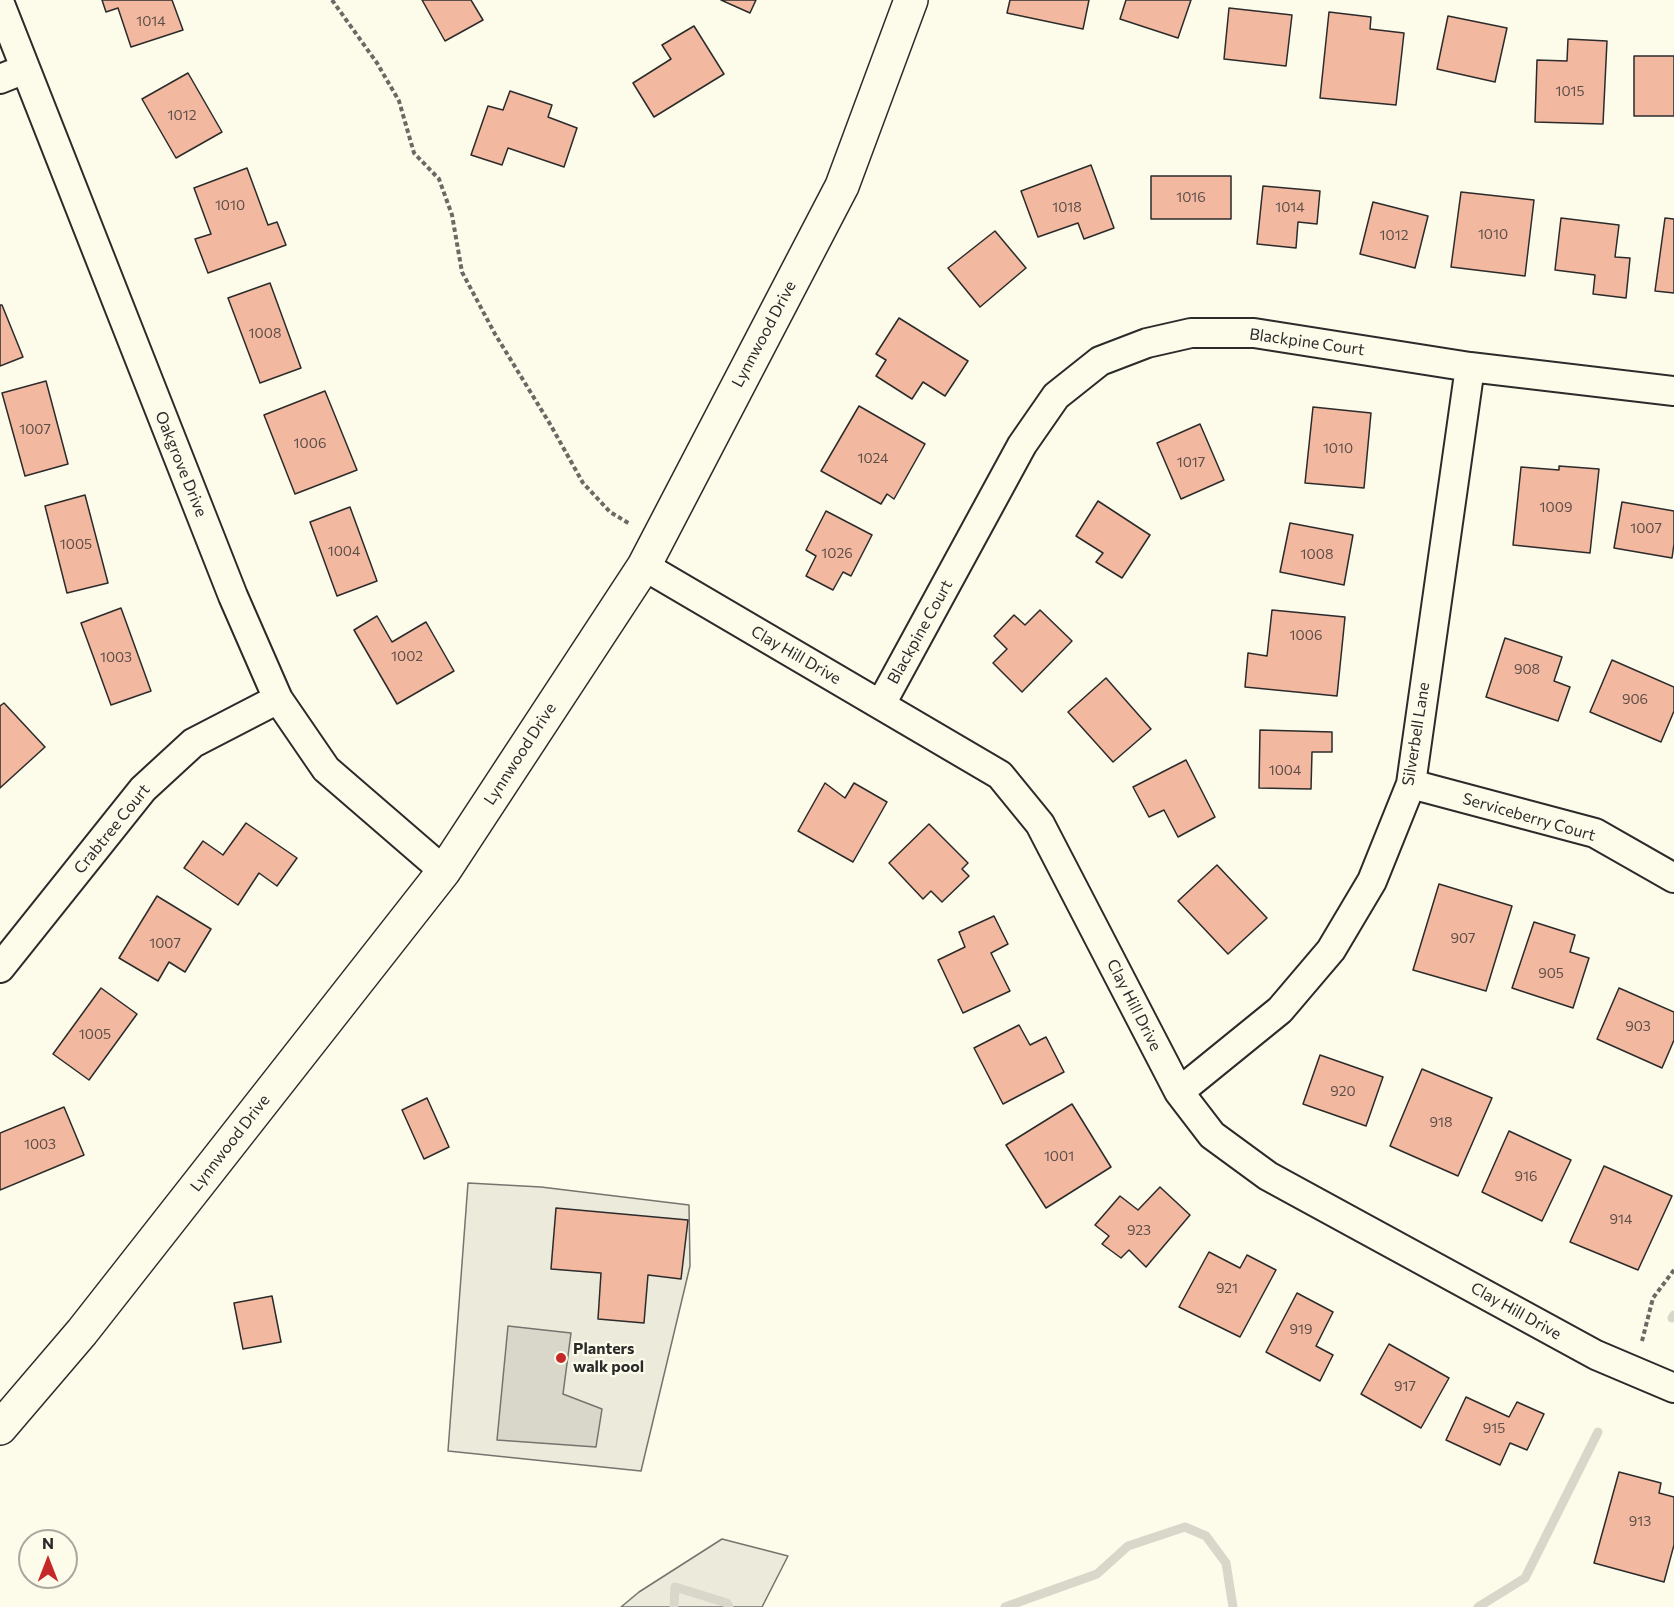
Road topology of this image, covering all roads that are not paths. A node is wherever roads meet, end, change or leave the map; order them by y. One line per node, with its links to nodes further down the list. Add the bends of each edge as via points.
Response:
1 (911, 0): 6 (street, Lynnwood Drive, via 842,186)
2 (0, 4): 3 (street, Oakgrove Drive)
3 (12, 74): 7 (street, Oakgrove Drive)
4 (1470, 367): 5 (street, Blackpine Court); 8 (street, Blackpine Court, via 1254,333 1191,333 1147,343 1100,361 1056,396 1022,445); 9 (street, Silverbell Lane)
5 (1674, 391)
6 (644, 566): 8 (street, Clay Hill Drive); 10 (street, Lynnwood Drive)
7 (278, 699): 10 (street, Oakgrove Drive, via 326,769); 12 (street, Crabtree Court, via 193,743 143,789)
8 (881, 704): 13 (street, Clay Hill Drive, via 1000,775 1040,824)
9 (1411, 784): 11 (street, Serviceberry Court, via 1595,833); 13 (street, Silverbell Lane, via 1372,882 1331,950 1281,1010)
10 (444, 871): 15 (street, Lynnwood Drive, via 82,1332)
11 (1674, 878)
12 (0, 968)
13 (1179, 1092): 14 (street, Clay Hill Drive, via 1212,1135 1268,1176 1596,1355)
14 (1674, 1388)
15 (0, 1428)

